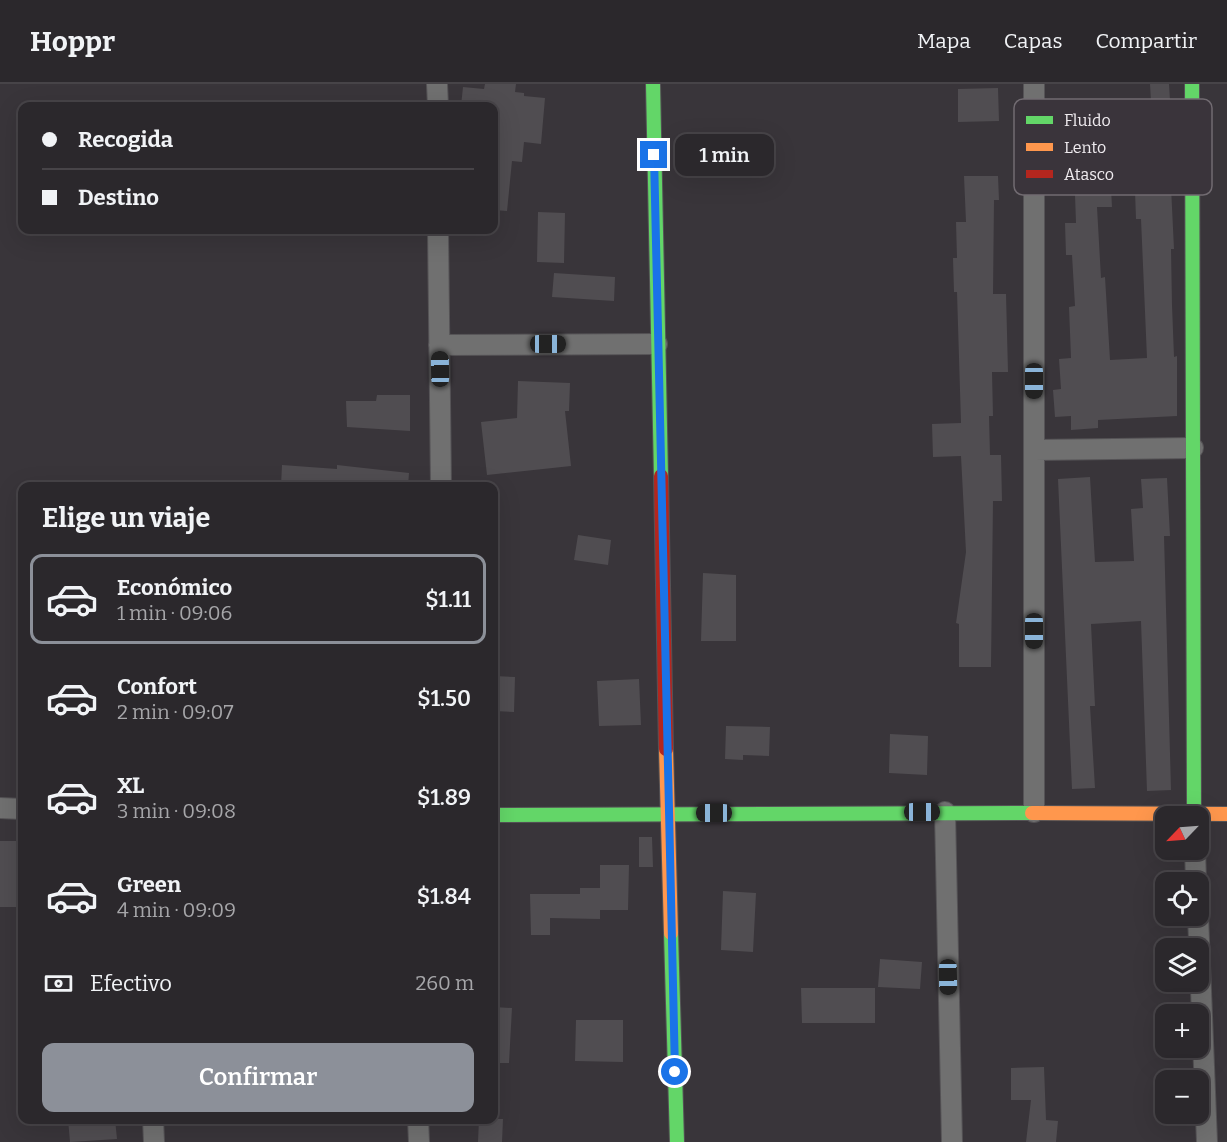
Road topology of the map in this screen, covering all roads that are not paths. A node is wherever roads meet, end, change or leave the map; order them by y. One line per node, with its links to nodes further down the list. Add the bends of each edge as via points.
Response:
1 (438, 84): 5 (street)
2 (654, 84): 9 (street)
3 (1192, 84): 4 (street)
4 (1192, 99)
5 (438, 102)
6 (1034, 195): 12 (street)
7 (1192, 195): 11 (street)
8 (438, 234): 10 (street)
9 (657, 344): 10 (street); 19 (street)
10 (439, 345): 13 (street)
11 (1193, 448): 12 (street); 14 (street)
12 (1034, 450): 18 (street)
13 (441, 482)
14 (1194, 806)
15 (0, 808): 16 (street)
16 (18, 808)
17 (945, 812): 18 (street); 19 (street); 30 (street)
18 (1034, 812): 20 (street)
19 (667, 813): 22 (street); 29 (street)
20 (1155, 814)
21 (1227, 814): 23 (street)
22 (498, 815)
23 (1209, 815)
24 (1198, 926): 31 (street)
25 (153, 1124): 27 (street)
26 (418, 1124): 28 (street)
27 (154, 1142)
28 (419, 1142)
29 (677, 1142)
30 (952, 1142)
31 (1207, 1142)

